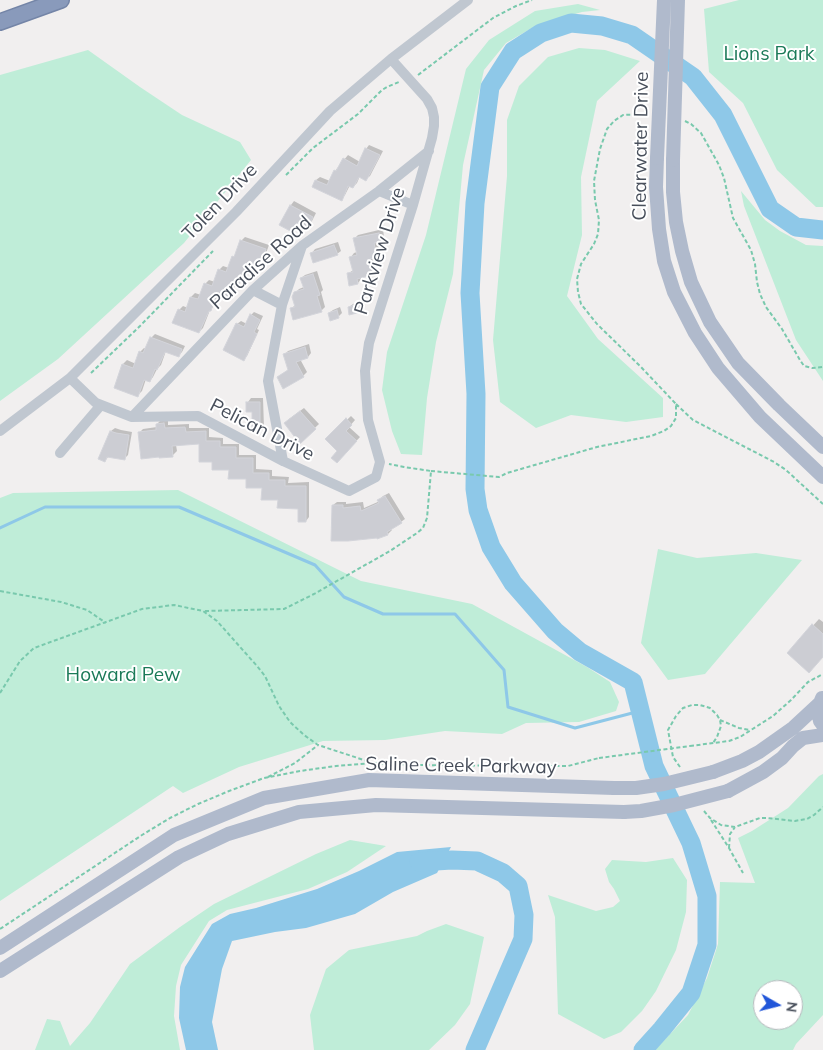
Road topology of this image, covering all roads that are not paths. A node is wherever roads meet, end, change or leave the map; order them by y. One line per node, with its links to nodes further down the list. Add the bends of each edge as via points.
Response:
1 (61, 0): 6 (highway)
2 (67, 0): 6 (highway)
3 (468, 0): 8 (street, Tolen Drive)
4 (664, 0): 23 (main road, Clearwater Drive, bridge, via 656,196 664,260 674,292 718,368 760,417)
5 (678, 0): 19 (main road, Clearwater Drive, bridge, via 673,192 676,222 691,282 710,322 738,363)
6 (40, 7): 7 (highway)
7 (0, 22)
8 (391, 59): 9 (street, Parkview Drive, via 432,108 434,126); 15 (street, Tolen Drive, via 330,111 236,212)
9 (428, 151): 10 (street, Paradise Road); 11 (street, Parkview Drive)
10 (379, 191): 11 (street); 12 (street, Paradise Road)
11 (413, 205): 22 (street, Parkview Drive, via 369,343 366,371 368,420)
12 (302, 245): 13 (street, Paradise Road); 14 (street)
13 (253, 290): 14 (street); 17 (street, Paradise Road)
14 (282, 305): 21 (street, via 268,381)
15 (70, 378): 16 (street, Pelican Drive); 18 (street, Tolen Drive)
16 (101, 405): 17 (street, Pelican Drive); 20 (street)
17 (132, 418): 21 (street, Pelican Drive, via 198,416)
18 (0, 431)
19 (823, 447)
20 (60, 453)
21 (282, 461): 22 (street, Pelican Drive, via 349,491 376,477)
22 (379, 465)
23 (823, 477)
24 (821, 699): 25 (main road, via 818,712); 27 (main road, Saline Creek Parkway, bridge, via 793,728 759,752 714,772 664,784 614,788 369,780 264,798 174,835)
25 (823, 725)
26 (823, 735): 28 (main road, bridge, via 803,738 763,772 728,791 641,811 376,804 299,812 228,834 179,857)
27 (0, 948)
28 (0, 971)

